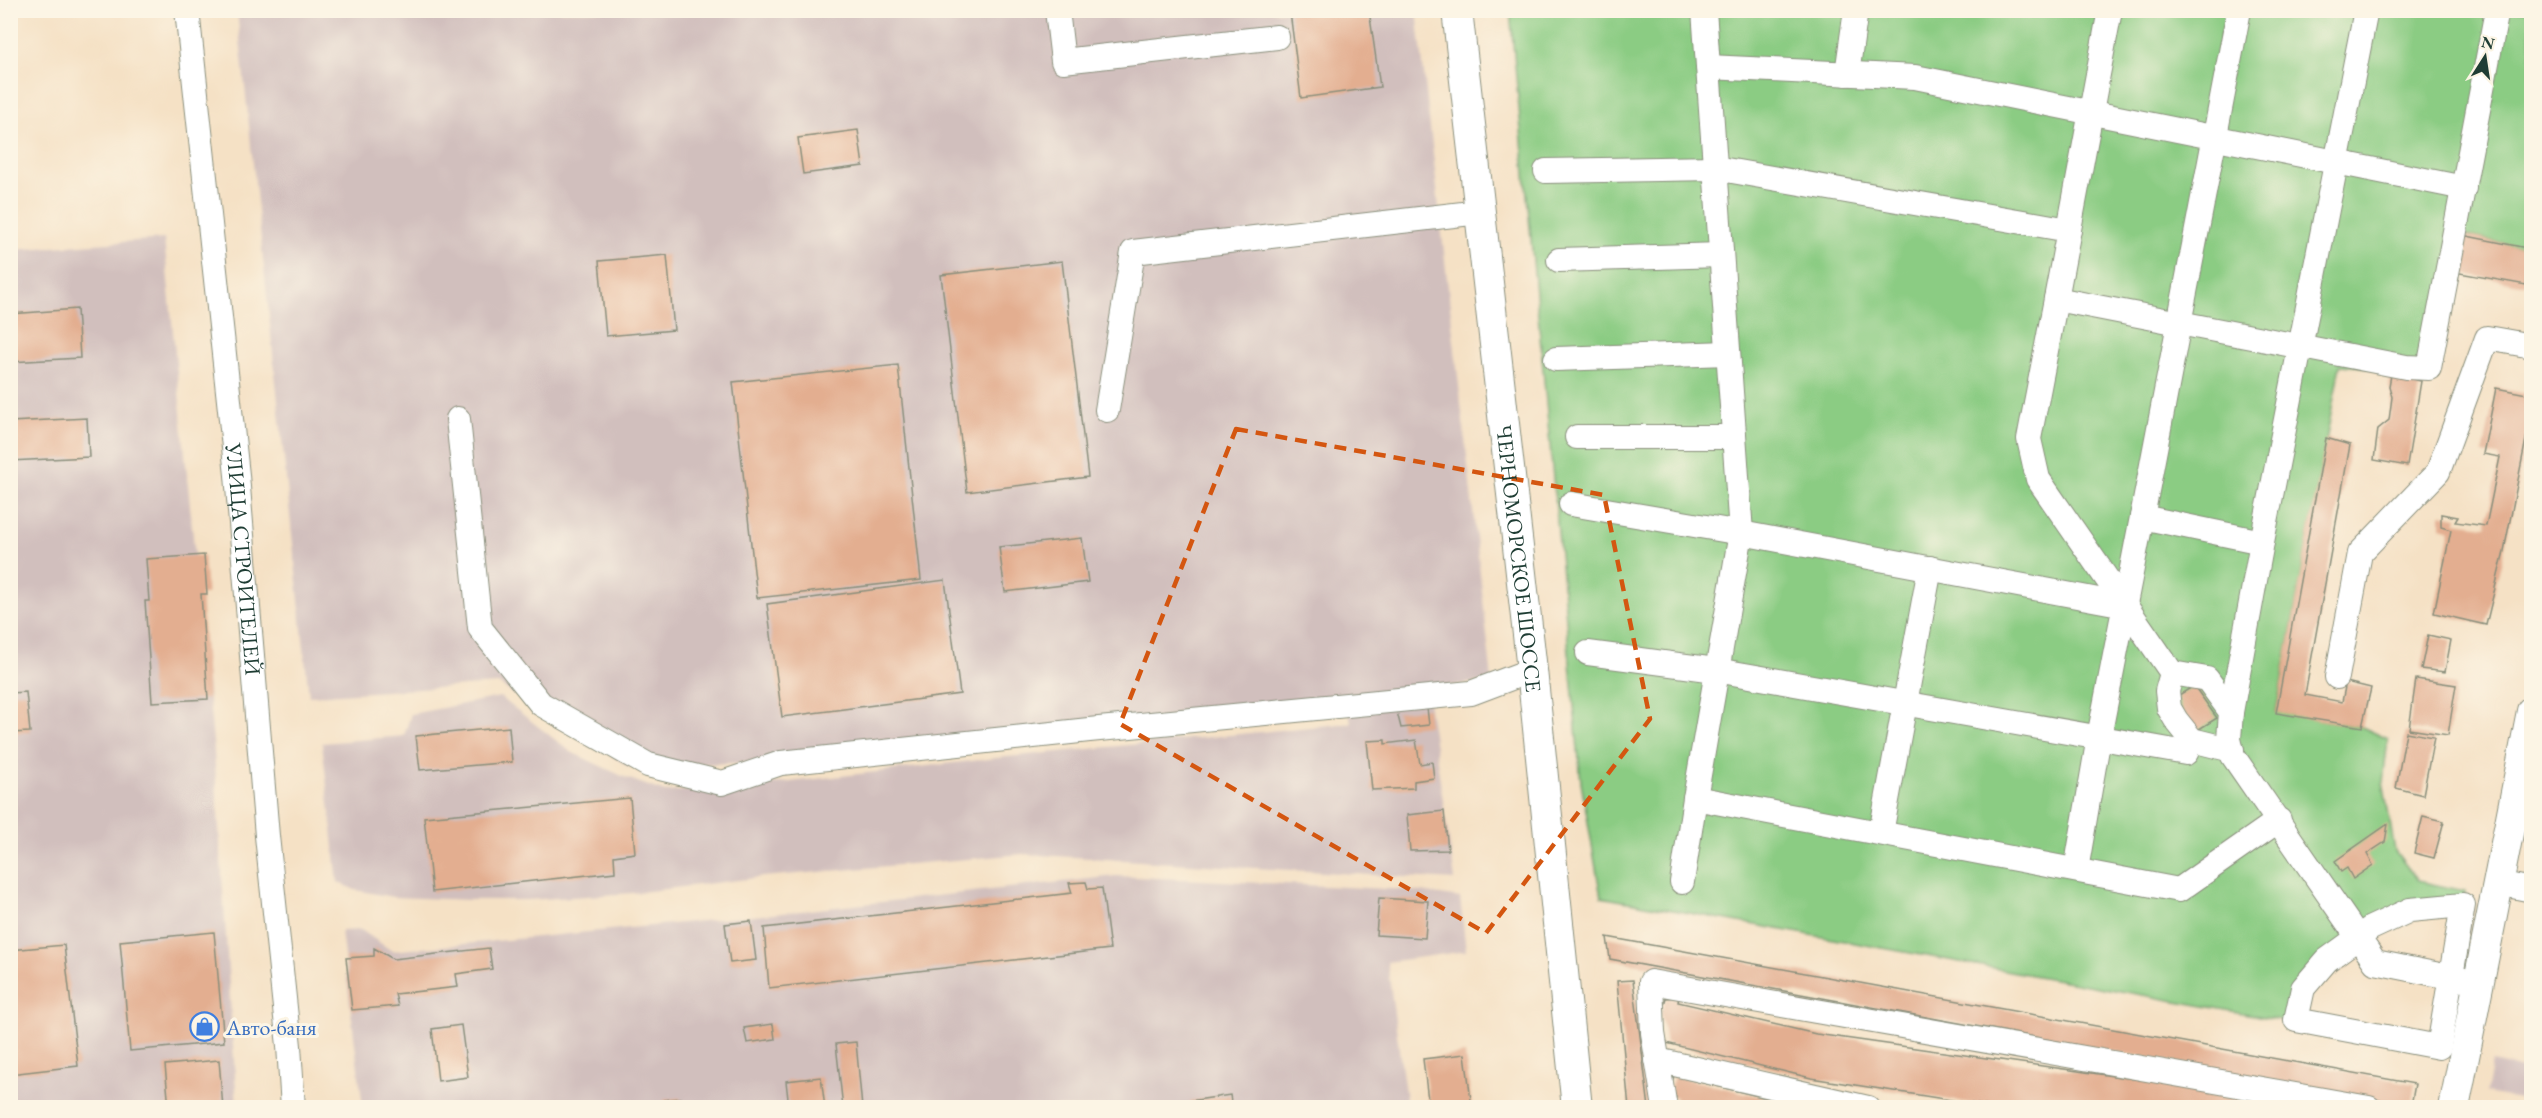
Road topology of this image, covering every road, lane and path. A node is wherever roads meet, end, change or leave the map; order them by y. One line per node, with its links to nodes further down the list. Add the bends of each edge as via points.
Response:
1 (187, 10): 60 (street, УЛИЦА СТРОИТЕЛЕЙ, via 237,475)
2 (1057, 10): 10 (street, via 1063,61)
3 (1457, 10): 19 (main road, ЧЕРНОМОРСКОЕ ШОССЕ)
4 (1704, 10): 11 (street)
5 (1856, 10): 12 (street)
6 (2110, 10): 13 (street)
7 (2239, 10): 14 (street)
8 (2366, 10): 15 (street)
9 (2498, 10): 18 (street)
10 (1277, 37)
11 (1708, 67): 12 (street); 16 (street)
12 (1847, 74): 13 (street, via 1916,77)
13 (2091, 112): 14 (street); 20 (street)
14 (2215, 137): 15 (street); 24 (street)
15 (2337, 161): 18 (street); 26 (street)
16 (1715, 168): 17 (street); 20 (street); 21 (street)
17 (1546, 171)
18 (2464, 188): 26 (street, via 2429,368)
19 (1480, 212): 29 (street, via 1133,252); 40 (main road, ЧЕРНОМОРСКОЕ ШОССЕ)
20 (2068, 231): 23 (street)
21 (1721, 255): 22 (street); 27 (street)
22 (1559, 260)
23 (2056, 299): 24 (street); 38 (street, via 2029,439 2033,459 2038,479)
24 (2179, 323): 26 (street); 34 (street)
25 (2532, 346): 43 (street, via 2487,338 2438,472 2360,553)
26 (2301, 348): 36 (street)
27 (1728, 353): 28 (street); 31 (street)
28 (1556, 359)
29 (1107, 410)
30 (458, 419): 40 (street, via 480,628 541,704 648,765 722,783 781,763 1471,693)
31 (1734, 436): 32 (street); 35 (street)
32 (1577, 437)
33 (1571, 504): 35 (street)
34 (2142, 517): 36 (street); 38 (street)
35 (1741, 533): 37 (street); 41 (street)
36 (2262, 542): 46 (street)
37 (1930, 568): 38 (street); 44 (street)
38 (2125, 605): 42 (street); 47 (street)
39 (1588, 652): 41 (street)
40 (1532, 670): 61 (main road, ЧЕРНОМОРСКОЕ ШОССЕ)
41 (1716, 670): 44 (street); 50 (street)
42 (2172, 673): 46 (street, via 2207,678); 48 (street, via 2167,691 2169,708)
43 (2337, 677)
44 (1905, 703): 47 (street); 52 (street)
45 (2532, 711): 55 (main road)
46 (2231, 712): 49 (street)
47 (2099, 737): 48 (street, via 2186,753); 53 (street)
48 (2192, 740): 49 (street)
49 (2232, 750): 51 (street)
50 (1695, 798): 52 (street); 54 (street)
51 (2279, 820): 53 (street, via 2179,890); 57 (street)
52 (1881, 833): 53 (street)
53 (2076, 870)
54 (1682, 882)
55 (2498, 882): 56 (street); 58 (main road)
56 (2532, 890)
57 (2358, 937): 58 (street, via 2375,962); 58 (street, via 2410,910 2463,905); 58 (street, via 2327,960 2303,988 2296,1020 2439,1047)
58 (2465, 980): 65 (main road)
59 (1657, 1060): 62 (street); 63 (street); 64 (street, via 1651,982)
60 (293, 1107)
61 (1577, 1107)
62 (1665, 1107)
63 (1868, 1107)
64 (2369, 1107)
65 (2454, 1107)

